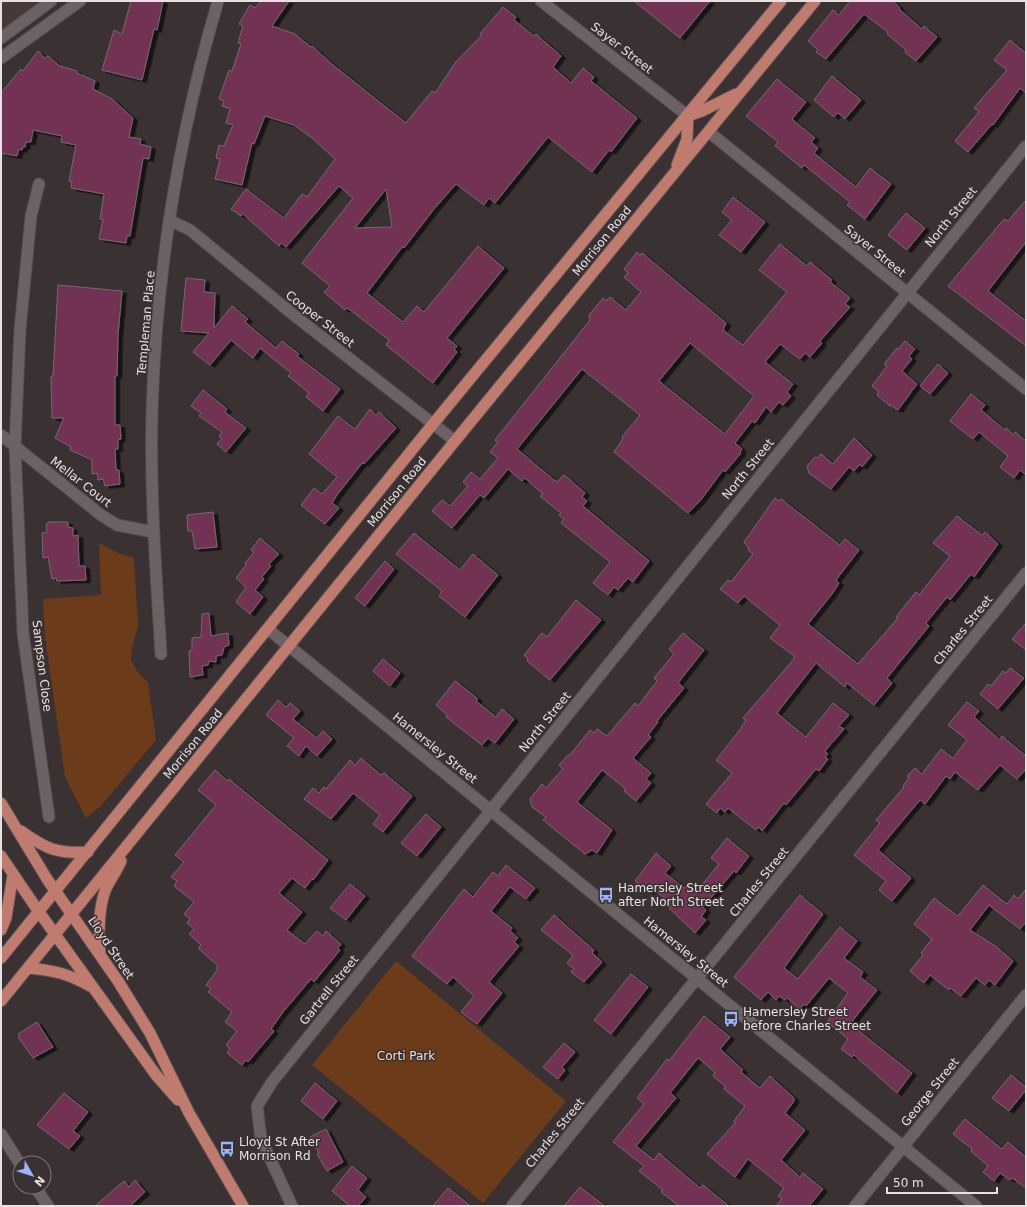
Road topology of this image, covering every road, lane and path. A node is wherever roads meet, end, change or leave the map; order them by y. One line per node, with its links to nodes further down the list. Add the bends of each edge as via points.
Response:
1 (51, 1): 7 (street)
2 (80, 1): 8 (street)
3 (218, 1): 15 (street, Templeman Place, via 184,135)
4 (541, 1): 10 (street, Sayer Street)
5 (781, 1): 10 (main road, Morrison Road)
6 (815, 1): 9 (main road, Morrison Road)
7 (1, 38)
8 (1, 58)
9 (744, 88): 10 (main road, via 727,100); 11 (main road, Morrison Road)
10 (688, 116): 13 (main road, via 684,148); 18 (main road, Morrison Road)
11 (709, 132): 13 (main road, Morrison Road); 16 (street, Sayer Street)
12 (1026, 146): 16 (street, North Street)
13 (671, 178): 20 (main road, Morrison Road)
14 (39, 184): 21 (street, Sampson Close, via 32,216 20,330)
15 (169, 220): 18 (street, Cooper Street, via 190,230); 22 (street, Templeman Place, via 158,317 152,412)
16 (906, 292): 17 (street, Sayer Street); 28 (street, North Street)
17 (1026, 389)
18 (433, 424): 20 (street, Cooper Street); 24 (main road, Morrison Road)
19 (1, 435): 21 (street, Mellar Court)
20 (454, 441): 25 (main road, Morrison Road)
21 (15, 446): 22 (street, Mellar Court, via 116,525); 29 (street, Sampson Close, via 23,633)
22 (153, 532): 26 (street, Templeman Place)
23 (1026, 573): 43 (street, Charles Street)
24 (268, 629): 25 (street, Hamersley Street); 32 (main road, Morrison Road)
25 (289, 645): 28 (street, Hamersley Street); 31 (main road, Morrison Road)
26 (161, 654)
27 (1, 803): 30 (main road, Lloyd Street)
28 (491, 810): 43 (street, Hamersley Street); 54 (street, Gartrell Street, via 272,1082 257,1106 261,1139)
29 (49, 817)
30 (17, 829): 32 (main road, via 50,849 68,853); 35 (main road, Lloyd Street)
31 (126, 847): 37 (main road, Morrison Road); 40 (main road, via 105,891 101,906)
32 (88, 852): 35 (main road, Morrison Road)
33 (1, 856): 34 (main road, Lloyd Street)
34 (13, 874): 36 (main road, Lloyd Street); 38 (main road, via 6,918)
35 (56, 892): 36 (main road, Morrison Road); 37 (main road, Lloyd Street)
36 (39, 912): 39 (main road, Lloyd Street); 41 (main road, Morrison Road)
37 (72, 914): 39 (main road, Morrison Road); 40 (main road, Lloyd Street)
38 (1, 930)
39 (55, 935): 42 (main road, Morrison Road); 44 (main road, Lloyd Street)
40 (100, 954): 47 (main road, Lloyd Street, via 150,1033)
41 (1, 958)
42 (28, 968): 44 (main road, via 51,970 72,976); 46 (main road, Morrison Road)
43 (698, 978): 49 (street, Hamersley Street); 55 (street, Charles Street)
44 (94, 988): 47 (main road, Lloyd Street, via 156,1075)
45 (1026, 995): 49 (street, George Street)
46 (1, 1001)
47 (189, 1113): 53 (main road, Lloyd Street)
48 (1, 1134): 50 (street)
49 (903, 1147): 56 (street, George Street); 57 (street, Hamersley Street)
50 (14, 1155)
51 (40, 1195): 52 (street)
52 (48, 1206)
53 (243, 1206)
54 (292, 1206)
55 (512, 1206)
56 (855, 1206)
57 (976, 1206)

